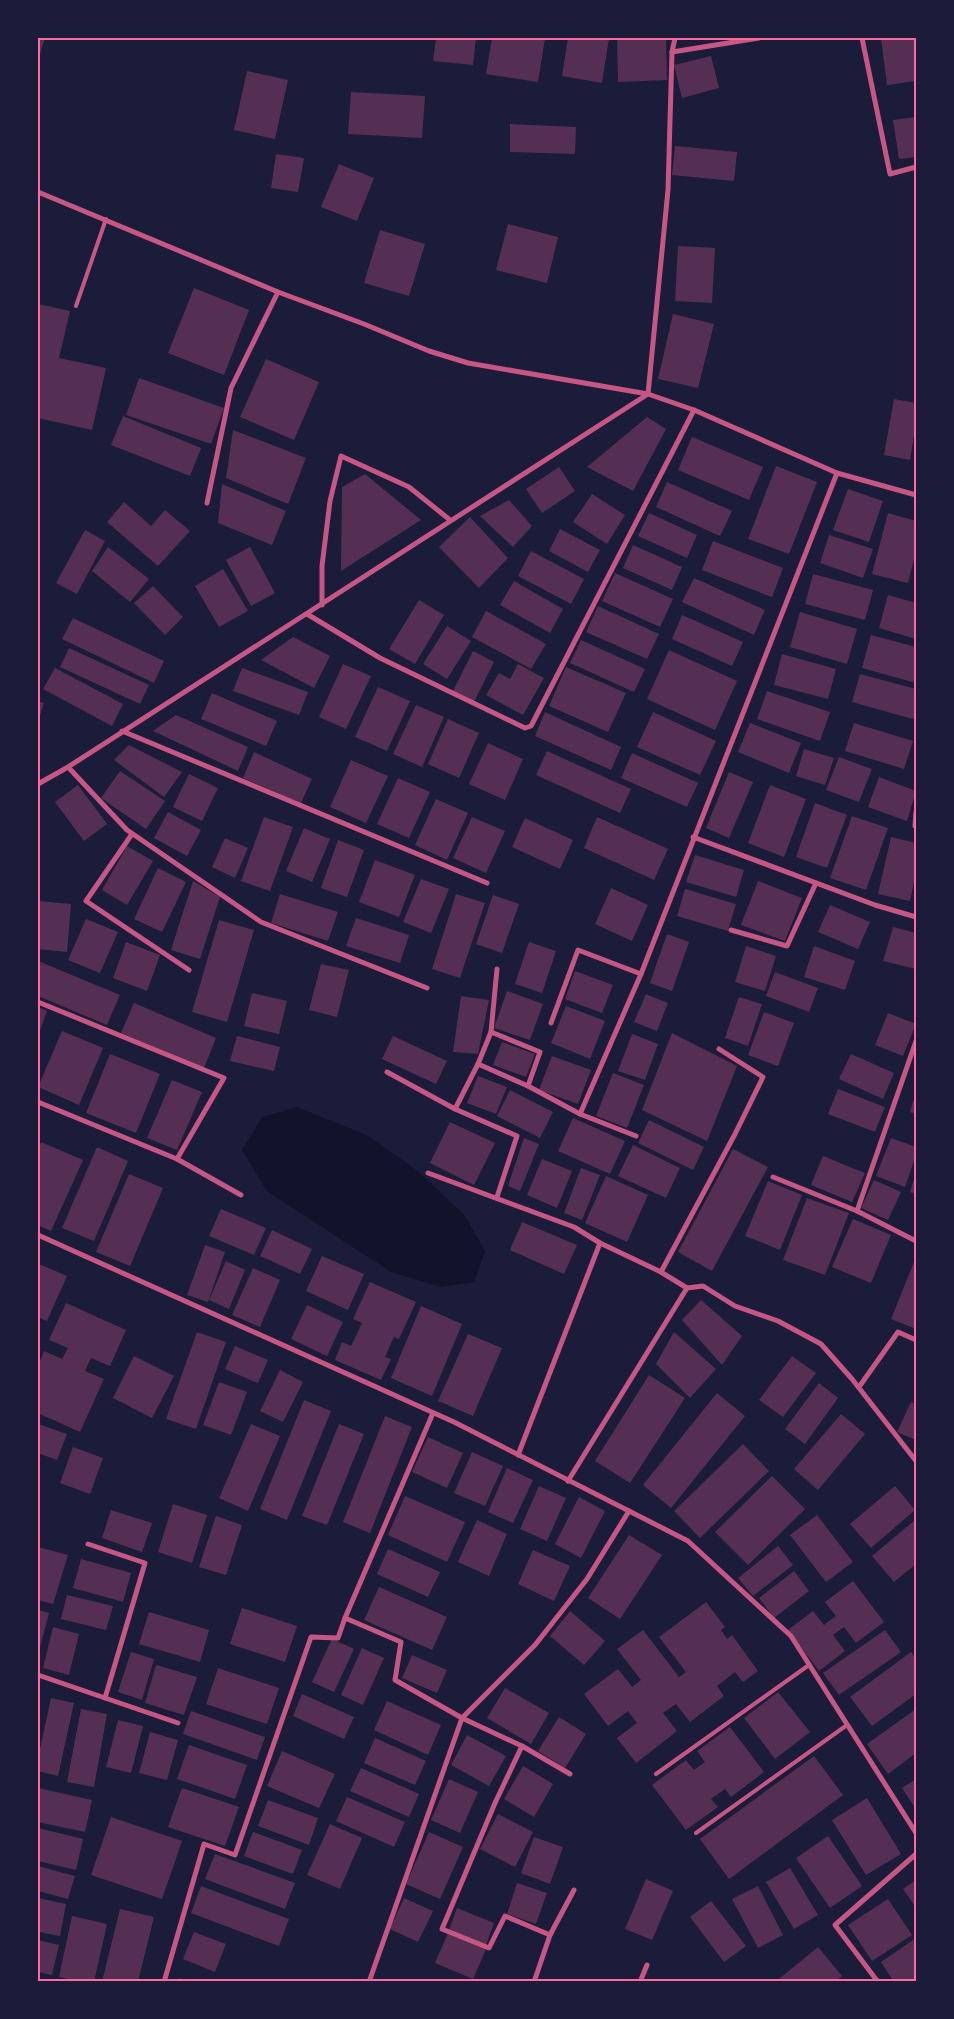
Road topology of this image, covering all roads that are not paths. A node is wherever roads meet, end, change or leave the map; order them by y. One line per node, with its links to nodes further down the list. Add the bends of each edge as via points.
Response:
1 (675, 38): 4 (street)
2 (759, 38): 4 (street)
3 (862, 38): 5 (street, via 890,174)
4 (672, 52): 10 (street, via 668,190)
5 (916, 167)
6 (38, 192): 7 (street)
7 (106, 220): 8 (street); 9 (lane)
8 (278, 292): 10 (street, via 429,351 468,362); 14 (street, via 231,388)
9 (76, 306)
10 (648, 394): 11 (street); 15 (street)
11 (694, 410): 12 (street); 17 (street, via 531,726 525,728 380,658)
12 (837, 473): 13 (street); 24 (street)
13 (916, 495)
14 (207, 503)
15 (450, 520): 16 (street); 16 (street, via 409,487 341,456 330,502 322,566)
16 (322, 605): 17 (street)
17 (307, 614): 18 (street)
18 (122, 732): 19 (street); 25 (street)
19 (68, 767): 20 (street); 23 (street)
20 (38, 784)
21 (916, 812): 22 (street)
22 (915, 826)
23 (132, 834): 30 (street, via 86,901); 32 (street, via 261,922)
24 (693, 837): 26 (street); 31 (street)
25 (487, 883)
26 (816, 883): 27 (street); 28 (street, via 787,946)
27 (916, 917)
28 (731, 930)
29 (497, 969): 35 (street)
30 (189, 970)
31 (641, 974): 34 (street, via 578,950); 43 (street)
32 (427, 988)
33 (38, 1002): 45 (street, via 224,1078)
34 (551, 1023)
35 (491, 1032): 38 (street); 40 (street, via 540,1052)
36 (916, 1041): 50 (street)
37 (719, 1049): 54 (street, via 763,1077)
38 (478, 1064): 40 (street); 42 (street)
39 (387, 1072): 42 (street)
40 (528, 1086): 43 (street)
41 (38, 1102): 45 (street)
42 (455, 1109): 49 (street, via 517,1136)
43 (580, 1114): 44 (street)
44 (636, 1136)
45 (177, 1159): 48 (street)
46 (428, 1173): 49 (street)
47 (773, 1177): 50 (street)
48 (241, 1194)
49 (497, 1197): 53 (street, via 574,1227)
50 (857, 1211): 52 (street)
51 (38, 1236): 58 (street)
52 (916, 1241)
53 (600, 1243): 54 (street); 59 (street)
54 (660, 1272): 55 (street)
55 (687, 1288): 57 (street, via 703,1286 734,1306 778,1321 821,1344); 61 (street)
56 (916, 1340): 57 (street, via 898,1332)
57 (859, 1387): 60 (street)
58 (433, 1413): 59 (street); 64 (street)
59 (518, 1455): 61 (street)
60 (916, 1461)
61 (568, 1481): 62 (street)
62 (629, 1511): 65 (street, via 688,1541 791,1636); 68 (street, via 586,1579 535,1645)
63 (88, 1544): 67 (street, via 145,1563)
64 (345, 1618): 68 (street, via 402,1642 395,1680); 80 (street, via 338,1638 312,1637 235,1855 204,1844)
65 (809, 1665): 70 (street); 73 (lane)
66 (38, 1675): 67 (street)
67 (105, 1698): 69 (street)
68 (462, 1718): 71 (street); 81 (street)
69 (178, 1723)
70 (847, 1725): 74 (lane); 75 (street)
71 (522, 1746): 72 (street); 78 (street, via 442,1929 489,1948 505,1916)
72 (570, 1774)
73 (656, 1774)
74 (696, 1833)
75 (916, 1833)
76 (916, 1854): 84 (street, via 835,1925)
77 (574, 1890): 78 (street)
78 (550, 1935): 82 (street)
79 (648, 1966): 83 (street)
80 (164, 1982)
81 (369, 1982)
82 (534, 1982)
83 (640, 1982)
84 (878, 1982)

